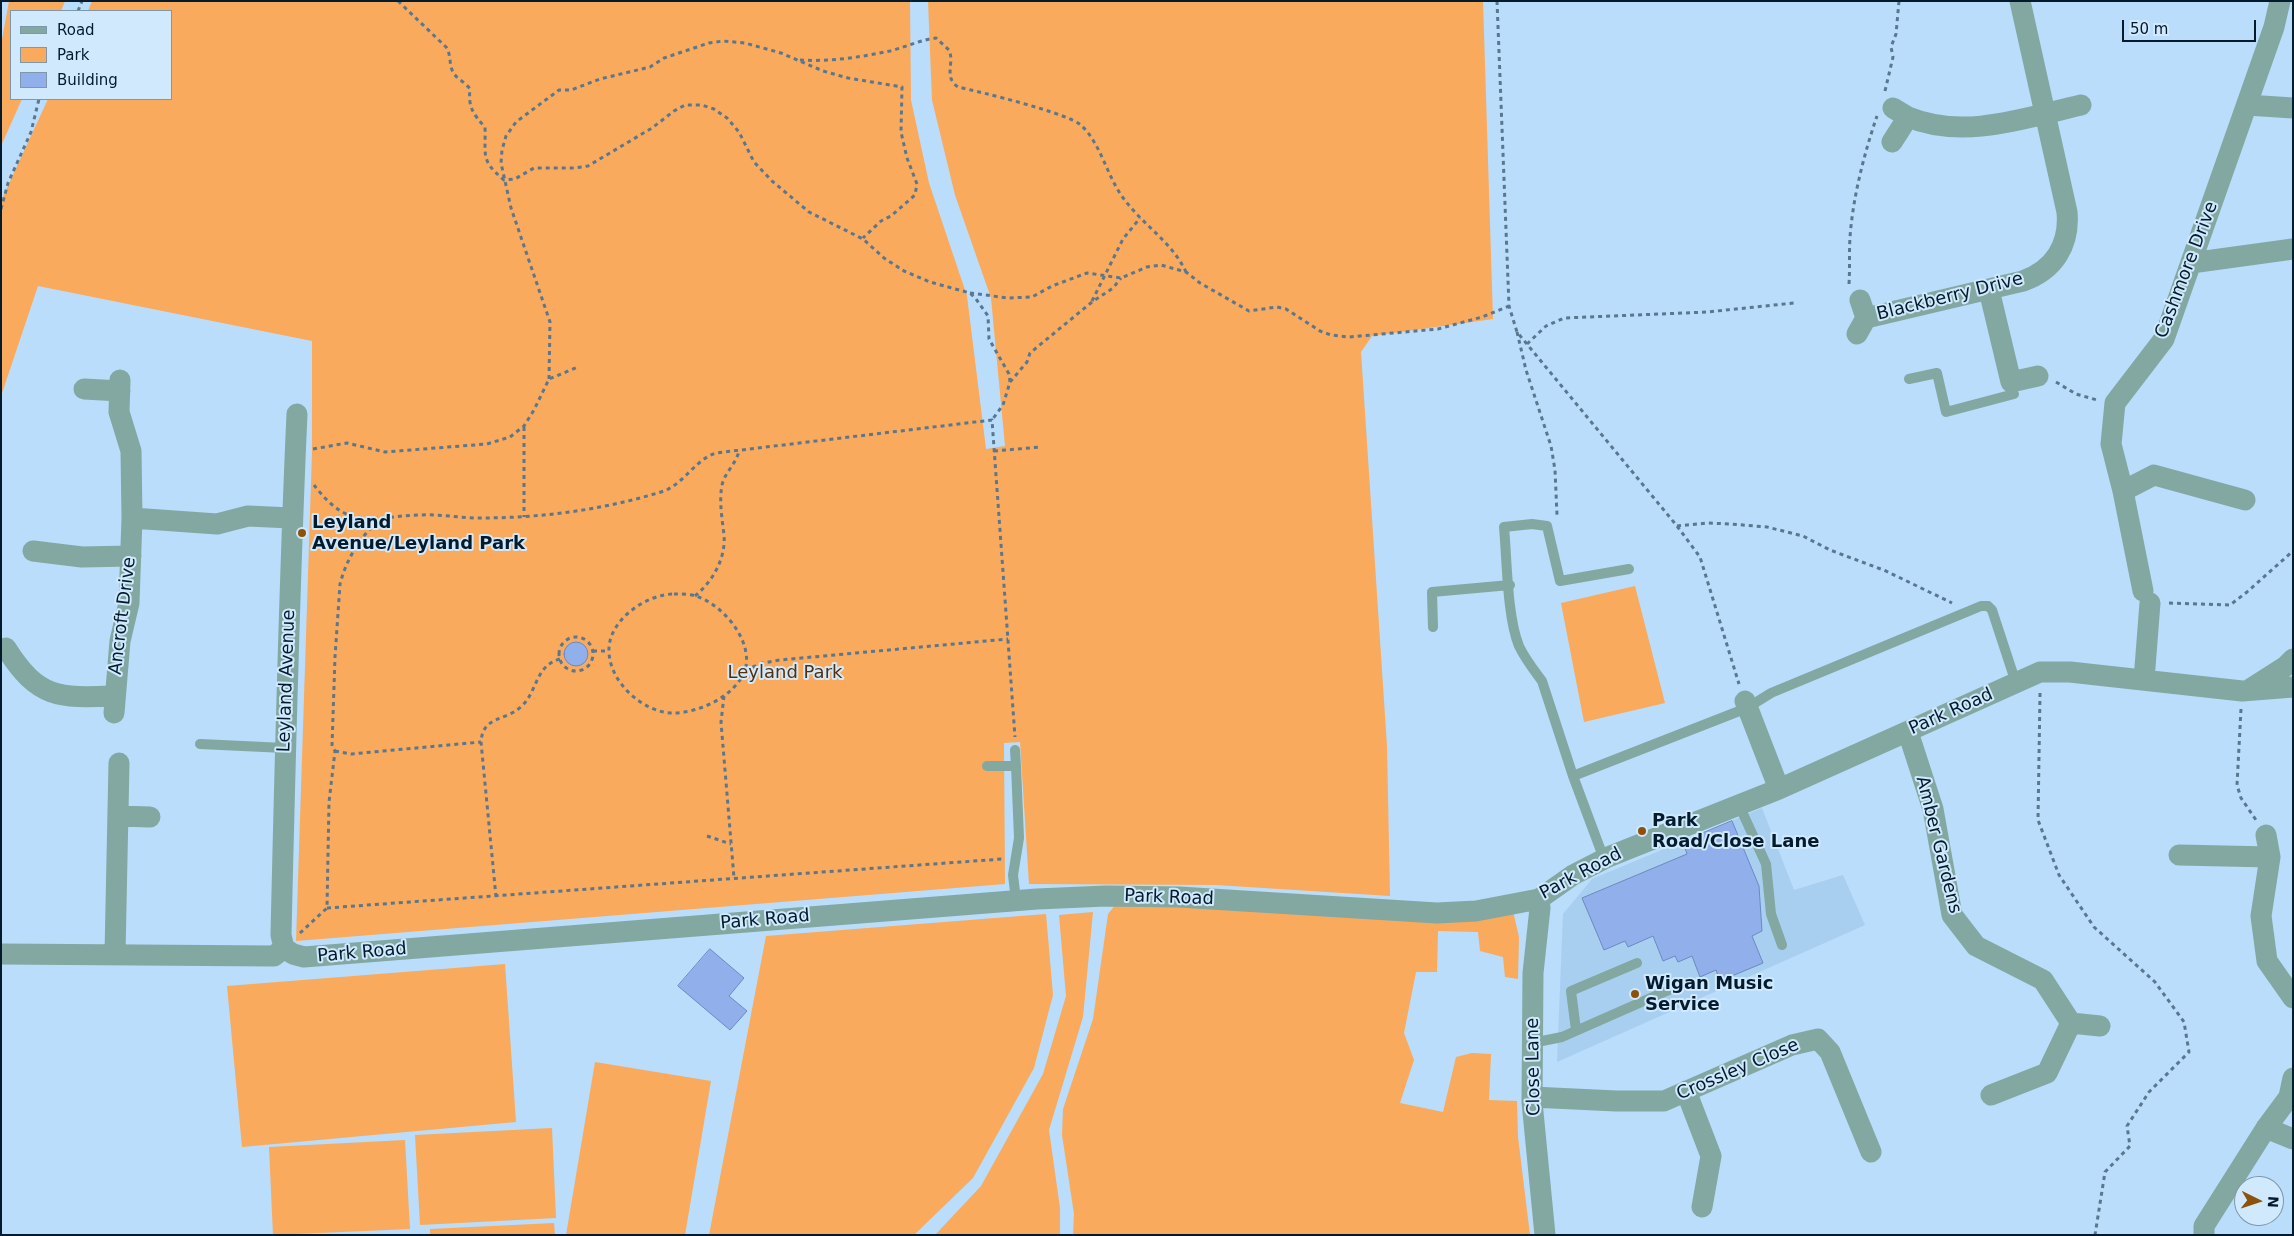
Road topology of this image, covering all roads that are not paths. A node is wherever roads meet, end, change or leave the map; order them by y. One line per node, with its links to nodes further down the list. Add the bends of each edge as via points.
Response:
1 (2020, 1): 6 (street, Blackberry Drive)
2 (2280, 1): 4 (street, Cashmore Drive)
3 (2081, 105): 6 (street)
4 (2247, 105): 5 (street); 9 (street, Cashmore Drive)
5 (2293, 108)
6 (2044, 113): 7 (street, via 1969,128 1938,126 1891,108); 10 (street, Blackberry Drive, via 2067,212 2066,238 2053,262 2042,272)
7 (1892, 142)
8 (2293, 249): 9 (street)
9 (2191, 263): 17 (street, Cashmore Drive, via 2164,339 2115,403 2111,444)
10 (1989, 290): 11 (street, Blackberry Drive); 15 (street)
11 (1861, 317)
12 (2038, 376): 15 (street)
13 (1909, 379): 15 (lane, via 1937,373 1946,412)
14 (84, 389): 19 (street, Ancroft Drive, via 120,386 119,412 130,452)
15 (2013, 391)
16 (297, 414): 20 (street, Leyland Avenue)
17 (2123, 491): 18 (street, via 2154,475); 28 (street, via 2146,597)
18 (2245, 500)
19 (132, 518): 20 (street, via 217,524 248,516); 22 (street, Ancroft Drive)
20 (291, 518): 35 (street, Leyland Avenue)
21 (29, 550): 22 (street, via 82,557)
22 (131, 556): 26 (street, Ancroft Drive, via 129,602 120,641 114,705 46,690 28,677)
23 (1629, 569): 24 (lane, via 1560,581 1547,526 1504,527)
24 (1510, 585): 25 (lane, via 1432,592); 40 (lane, via 1519,645 1542,681)
25 (1432, 627)
26 (5, 643)
27 (2293, 659): 31 (street)
28 (2144, 680): 29 (street, Park Road, via 2040,672); 31 (street, Park Road)
29 (2016, 683): 32 (lane, via 1992,610 1981,606); 33 (street, Park Road)
30 (2293, 687): 31 (street, Park Road)
31 (2245, 690)
32 (1746, 705): 40 (lane); 41 (street)
33 (1908, 732): 41 (street, Park Road); 58 (street, Amber Gardens, via 1933,809 1952,915 1976,946 2042,980)
34 (200, 744): 35 (lane)
35 (285, 748): 52 (street, Leyland Avenue, via 281,935)
36 (1015, 750): 39 (lane)
37 (119, 763): 43 (street)
38 (987, 766): 39 (lane)
39 (1016, 766): 50 (lane, via 1019,838 1013,875)
40 (1573, 776): 48 (lane)
41 (1779, 789): 42 (street, Park Road)
42 (1739, 805): 48 (street, Park Road); 51 (lane, via 1766,864 1771,914)
43 (118, 816): 44 (street); 54 (street)
44 (150, 817)
45 (2266, 835): 47 (street)
46 (2178, 855): 47 (street)
47 (2270, 858): 57 (street, via 2261,916 2267,961)
48 (1604, 859): 49 (street, Park Road, via 1573,875)
49 (1539, 899): 50 (street, Park Road, via 1437,913 1179,897); 61 (street, Close Lane)
50 (1016, 900): 52 (street, Park Road, via 304,957)
51 (1782, 945)
52 (284, 948): 54 (street, via 274,956)
53 (1, 954): 54 (street)
54 (115, 954)
55 (1637, 963): 60 (lane, via 1571,991)
56 (1687, 982): 60 (lane)
57 (2293, 998)
58 (2071, 1023): 59 (street); 64 (street, via 2047,1073)
59 (2100, 1026)
60 (1576, 1030): 61 (lane, via 1562,1037)
61 (1532, 1043): 65 (street, Close Lane)
62 (2293, 1078): 66 (street, via 2289,1097)
63 (1686, 1091): 65 (street, Crossley Close, via 1664,1101); 68 (street, Crossley Close, via 1792,1045 1818,1039 1830,1052); 69 (street, via 1711,1156)
64 (1991, 1095)
65 (1532, 1097): 70 (street, Close Lane)
66 (2266, 1128): 67 (street); 71 (street, via 2204,1226)
67 (2293, 1140)
68 (1871, 1152)
69 (1702, 1207)
70 (1545, 1235)
71 (2204, 1235)

